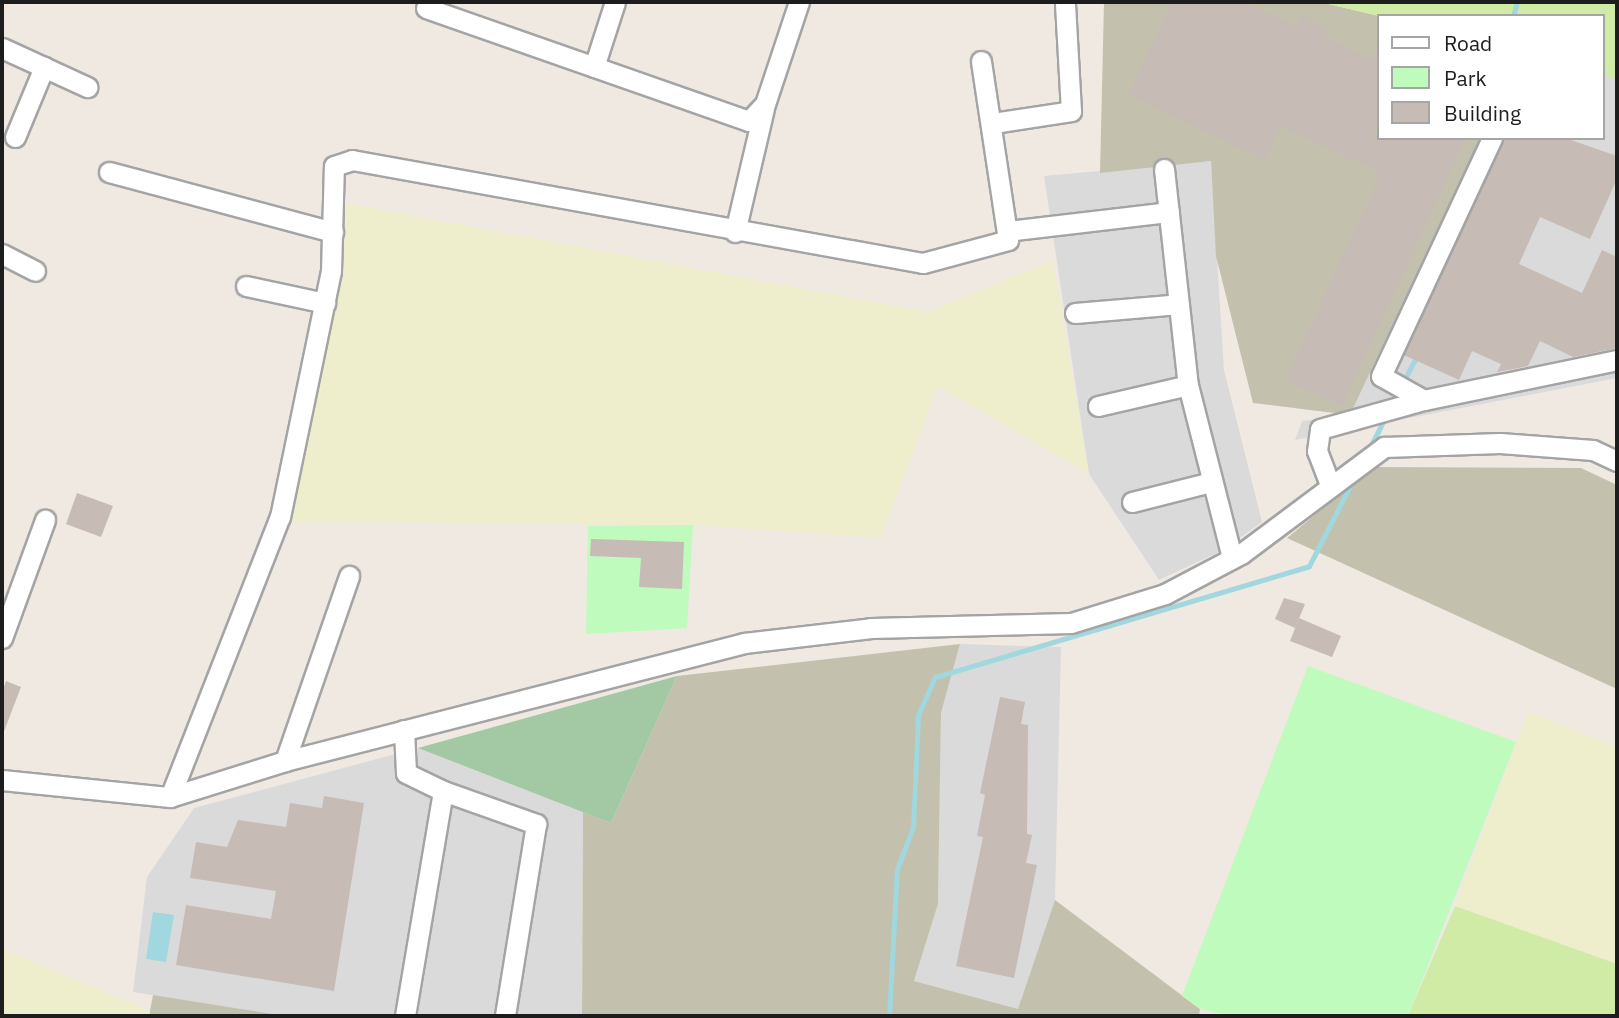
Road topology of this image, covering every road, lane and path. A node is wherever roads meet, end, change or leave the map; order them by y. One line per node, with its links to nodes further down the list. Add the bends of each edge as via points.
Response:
1 (615, 2): 7 (street)
2 (799, 2): 10 (street)
3 (1065, 2): 11 (street, via 1071,111)
4 (426, 8): 7 (street)
5 (2, 48): 8 (street)
6 (981, 61): 11 (street)
7 (594, 67): 10 (street, via 749,121)
8 (44, 68): 9 (street); 12 (street)
9 (88, 87)
10 (765, 104): 19 (street)
11 (993, 123): 17 (street)
12 (15, 137)
13 (1491, 140): 28 (street, via 1381,376)
14 (1164, 169): 16 (street)
15 (109, 172): 18 (street)
16 (1169, 212): 17 (street); 24 (street)
17 (1007, 231): 19 (street, via 1008,240 990,249 923,263)
18 (333, 232): 19 (street, via 334,166 352,160); 23 (street)
19 (735, 232)
20 (2, 254): 21 (street)
21 (35, 271)
22 (246, 286): 23 (street)
23 (325, 303): 42 (street, via 280,517)
24 (1179, 304): 25 (street); 27 (street)
25 (1075, 313)
26 (1617, 360): 28 (street)
27 (1188, 385): 29 (street); 31 (street)
28 (1424, 400): 32 (street, via 1320,429 1317,451)
29 (1098, 406)
30 (1617, 461): 32 (street, via 1592,450 1500,443 1384,447)
31 (1211, 482): 33 (street); 35 (street)
32 (1329, 482): 35 (street)
33 (1132, 502)
34 (45, 520): 37 (street)
35 (1232, 558): 38 (street, via 1165,594 1071,623 871,628 744,643)
36 (349, 576): 39 (street)
37 (2, 638)
38 (404, 730): 39 (street); 41 (street, via 405,773)
39 (285, 761): 42 (street)
40 (2, 780): 42 (street)
41 (443, 791): 43 (street, via 536,824); 44 (street)
42 (170, 797)
43 (512, 1015)
44 (405, 1016)

